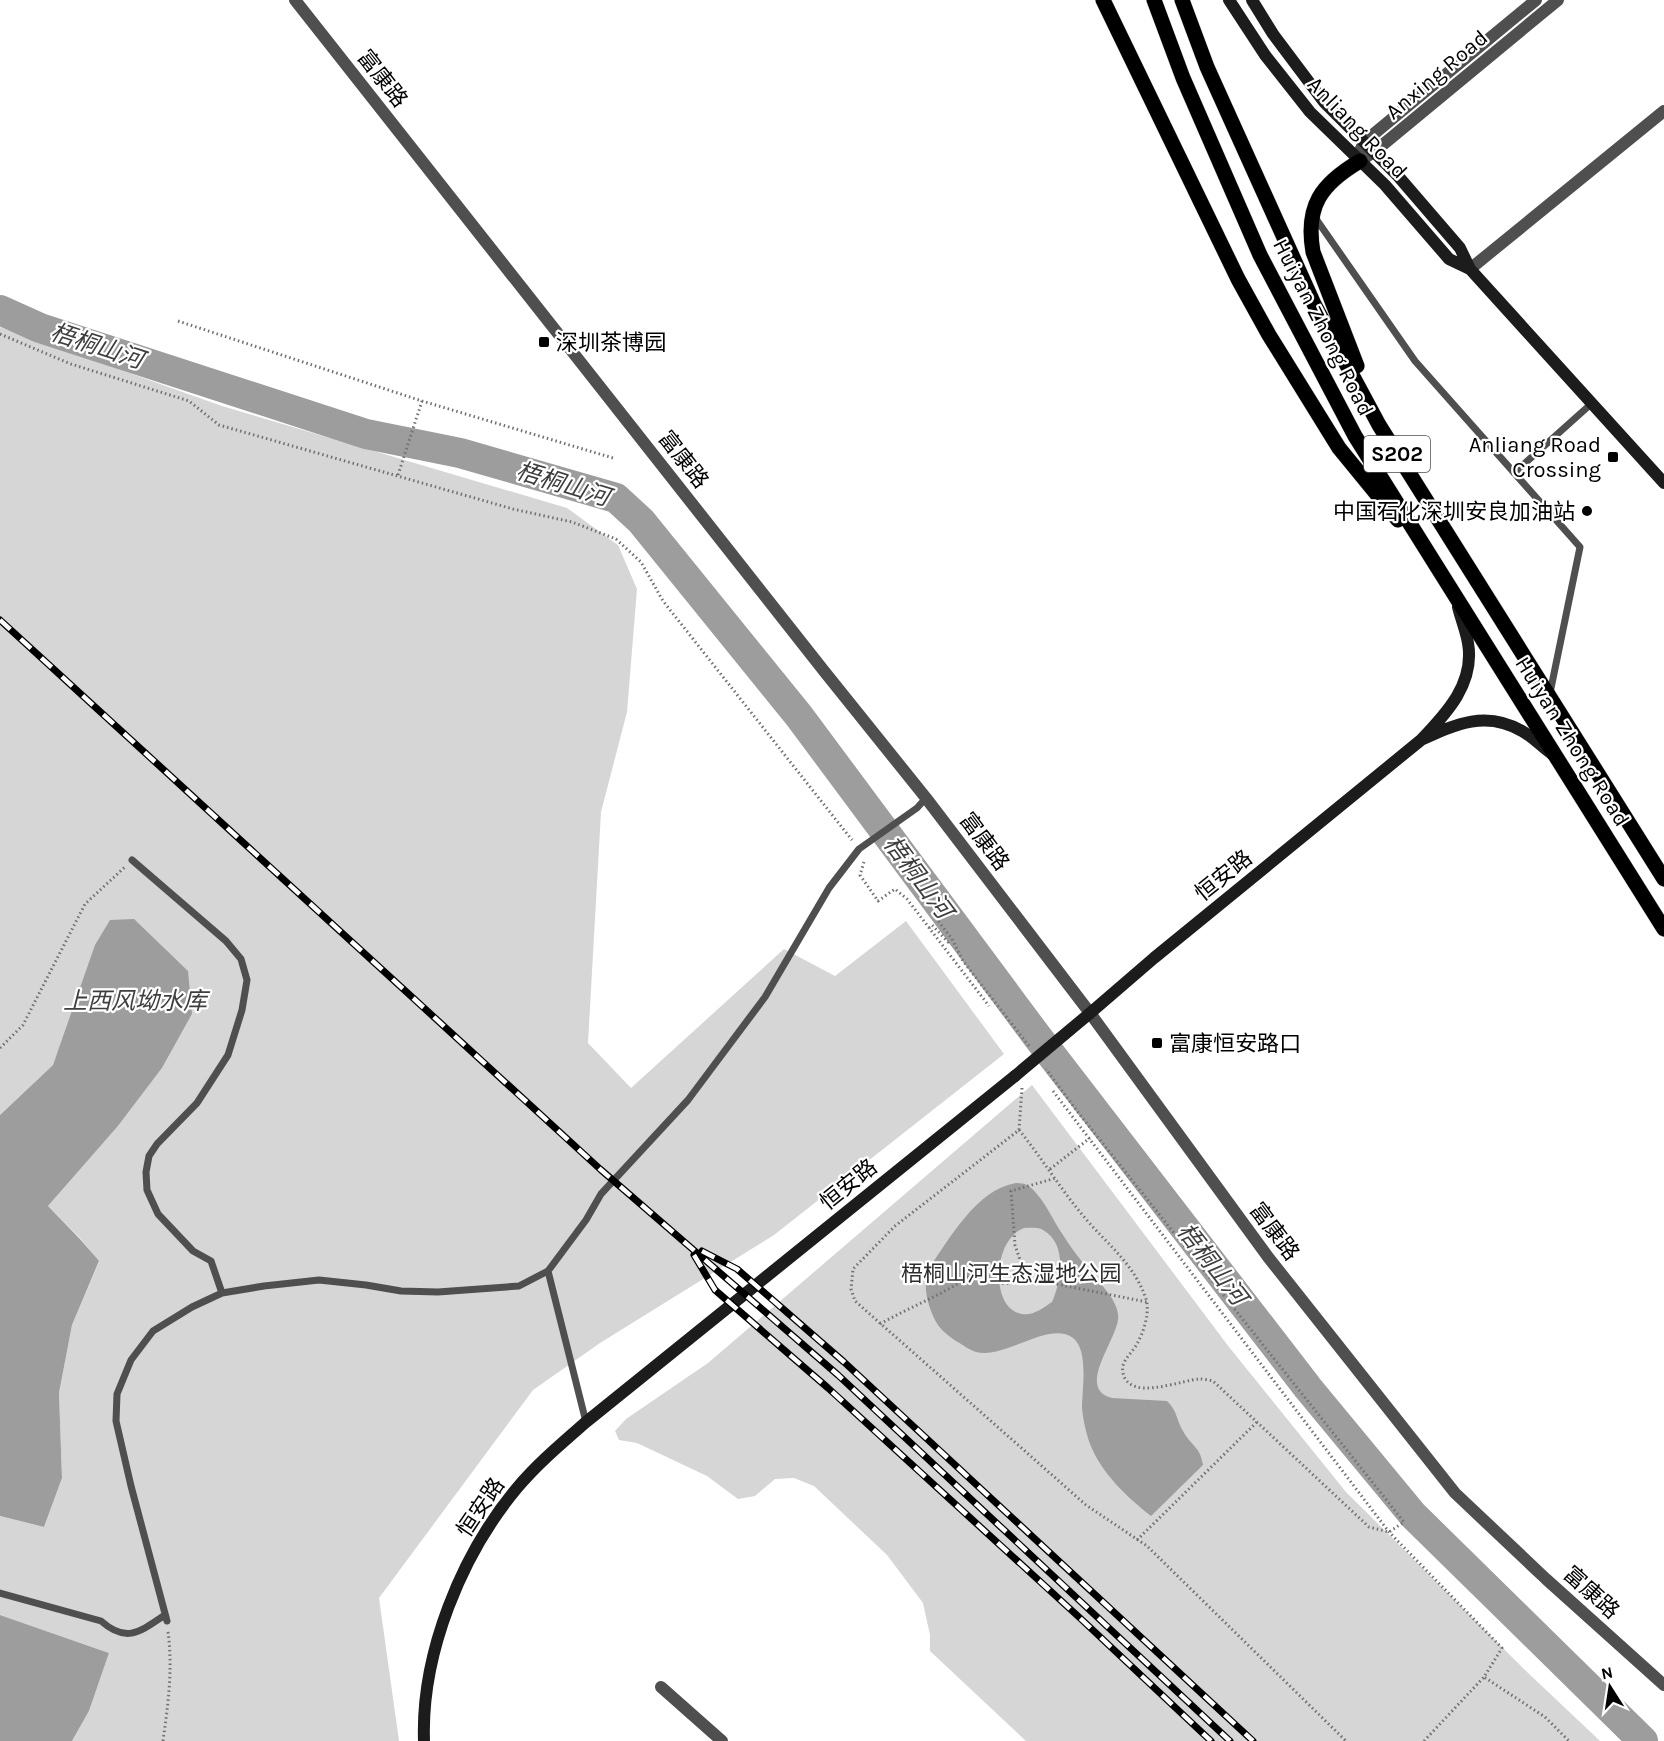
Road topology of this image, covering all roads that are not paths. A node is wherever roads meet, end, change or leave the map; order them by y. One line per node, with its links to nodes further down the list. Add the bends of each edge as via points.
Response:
1 (295, 0): 24 (street, 富康路)
2 (1103, 0): 19 (main road, via 1269,335 1339,448)
3 (1154, 0): 19 (main road, Huiyan Zhong Road / S202, via 1183,78 1275,285 1355,436)
4 (1182, 0): 16 (main road, Huiyan Zhong Road / S202, via 1207,67 1314,304)
5 (1229, 0): 12 (street, Anliang Road, via 1265,55 1310,112)
6 (1252, 0): 10 (street, Anliang Road, via 1323,102)
7 (1536, 0): 10 (street, Anxing Road)
8 (1558, 0): 11 (street, Anxing Road)
9 (1664, 111): 14 (street)
10 (1364, 142): 11 (street, Anliang Road); 12 (street)
11 (1374, 152): 12 (street, Anxing Road); 14 (street, Anliang Road, via 1460,248)
12 (1360, 161): 13 (main road, via 1329,184); 14 (street, Anliang Road, via 1449,259)
13 (1311, 213): 16 (main road, via 1313,252); 17 (lane, via 1415,361)
14 (1470, 268): 15 (street, Anliang Road)
15 (1591, 404): 17 (lane); 18 (street, Anliang Road)
16 (1379, 425): 21 (main road, Huiyan Zhong Road / S202)
17 (1514, 473): 21 (lane, via 1580,547)
18 (1664, 483)
19 (1436, 566): 20 (main road, Huiyan Zhong Road / S202)
20 (1454, 594): 22 (street, via 1470,661 1450,709); 23 (main road, Huiyan Zhong Road / S202)
21 (1549, 695): 26 (main road, Huiyan Zhong Road / S202)
22 (1421, 740): 23 (street, via 1454,724 1494,722 1524,732); 28 (street, 恒安路)
23 (1558, 759): 27 (main road, Huiyan Zhong Road / S202)
24 (926, 798): 28 (street, 富康路); 29 (lane, via 859,849 829,888 765,997 688,1100 601,1194)
25 (132, 860): 30 (lane, via 226,941 241,959 247,980 228,1055 197,1103 149,1156 146,1172 147,1190 158,1214 193,1251 211,1261)
26 (1664, 879)
27 (1664, 928)
28 (1090, 1014): 31 (street, 恒安路, bridge); 33 (street, 富康路, via 1268,1257 1455,1493)
29 (548, 1270): 30 (lane, via 519,1286 438,1292 401,1292 319,1280); 31 (lane)
30 (222, 1293): 32 (lane, via 192,1306 153,1331 131,1360 117,1394 116,1421 166,1618 124,1634 112,1631 101,1621)
31 (586, 1422): 35 (street, 恒安路, via 517,1488 485,1531 457,1585 431,1660)
32 (0, 1593)
33 (1664, 1685)
34 (660, 1687): 36 (street)
35 (424, 1741)
36 (722, 1741)

